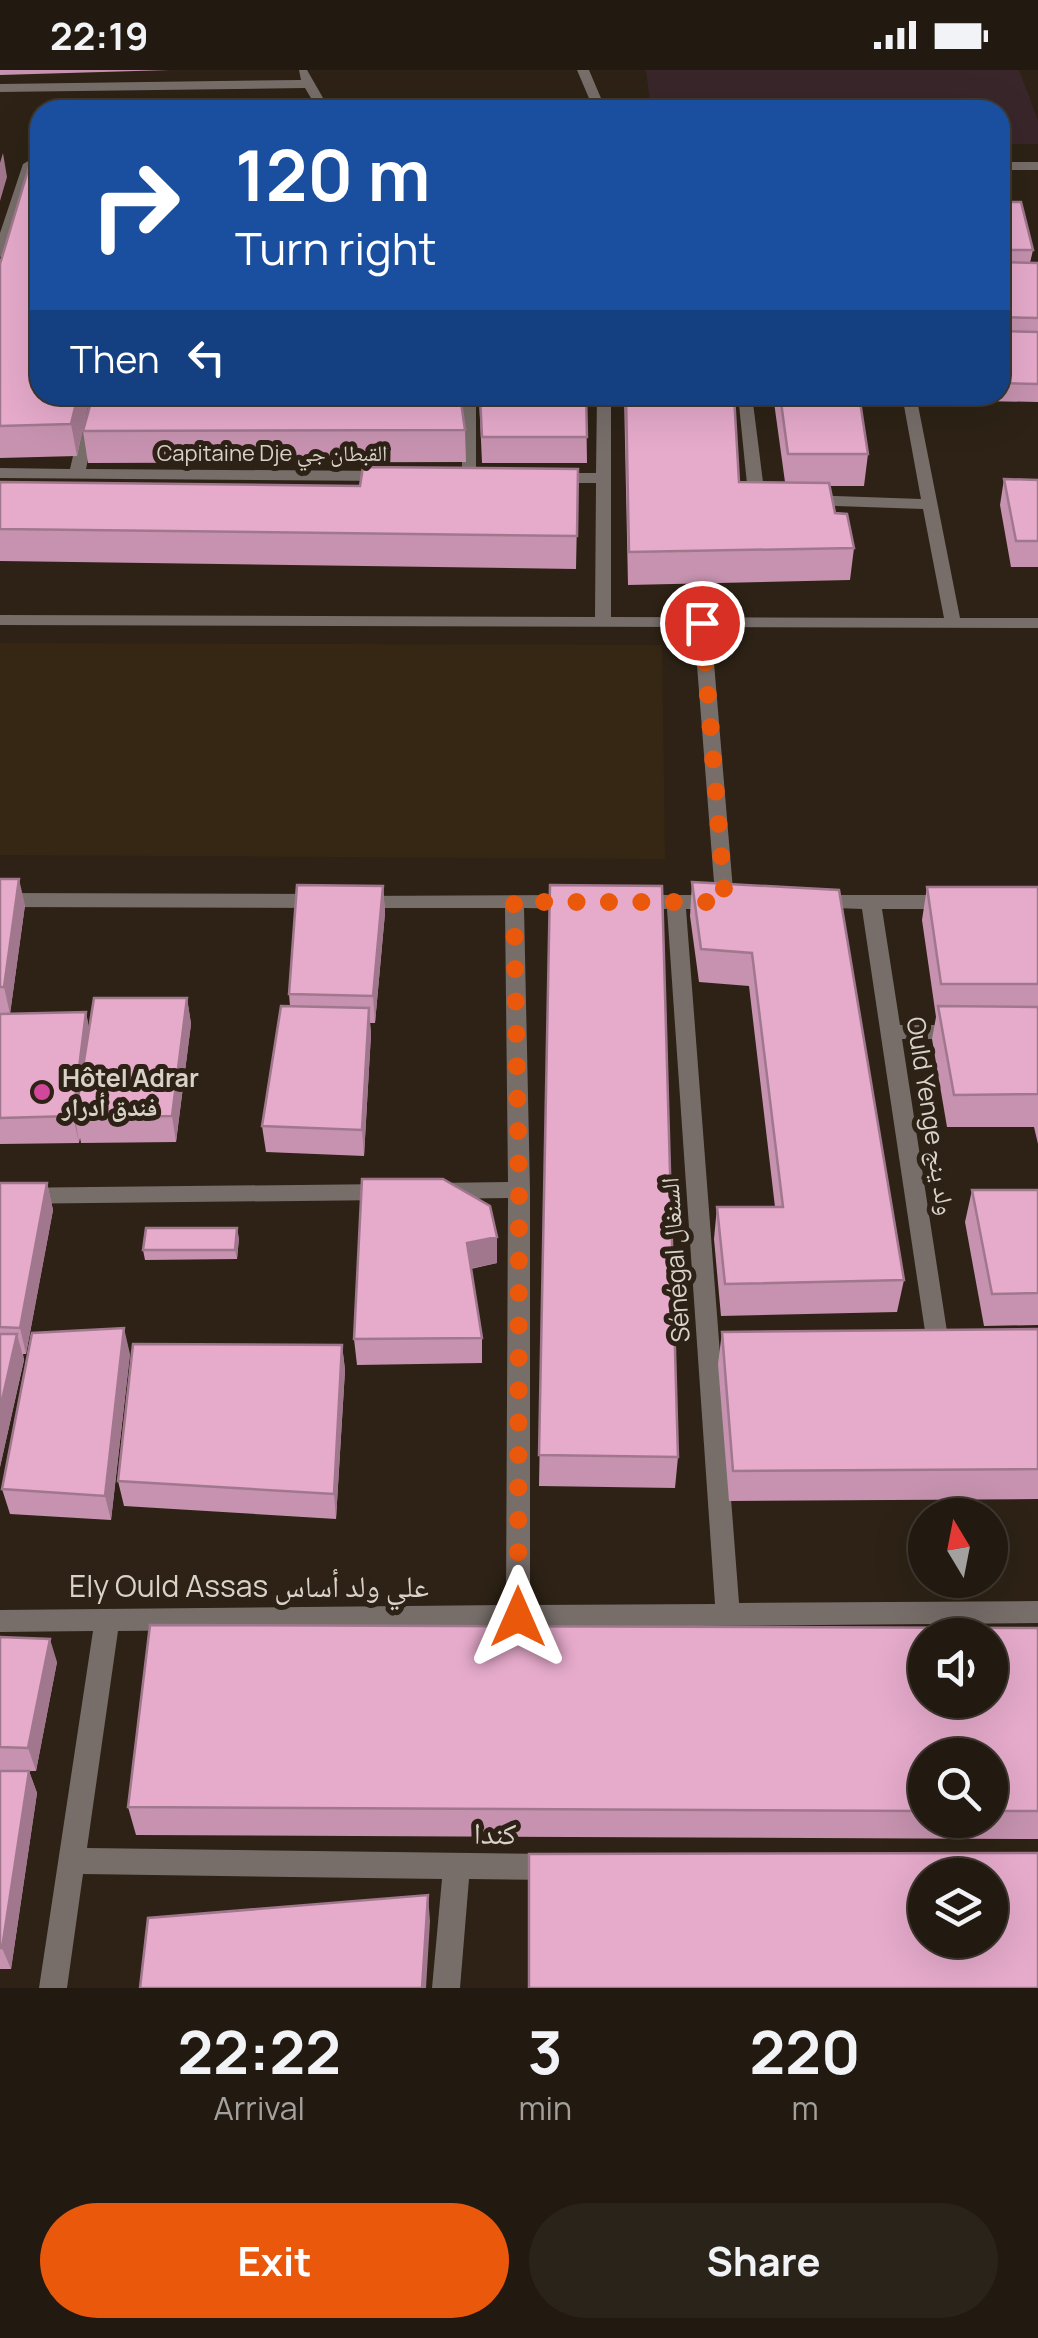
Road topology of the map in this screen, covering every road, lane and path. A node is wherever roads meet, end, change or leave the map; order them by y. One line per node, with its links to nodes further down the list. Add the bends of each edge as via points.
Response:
1 (302, 70): 3 (street)
2 (583, 70): 6 (street)
3 (310, 84): 4 (street); 5 (street)
4 (0, 88)
5 (319, 100)
6 (596, 100)
7 (28, 164): 10 (street)
8 (1010, 166): 9 (street)
9 (1038, 166)
10 (0, 253)
11 (92, 405): 17 (street)
12 (469, 405): 20 (street)
13 (604, 405): 23 (street)
14 (746, 405): 24 (street, via 755,484 764,494)
15 (910, 405): 24 (street)
16 (0, 473): 17 (street, Capitaine Dje القبطان جي)
17 (78, 474): 18 (street, Capitaine Dje القبطان جي)
18 (411, 476)
19 (450, 477): 20 (street)
20 (470, 477): 21 (street)
21 (489, 477)
22 (528, 478): 23 (street)
23 (604, 478): 26 (street)
24 (930, 504): 28 (street)
25 (0, 620): 26 (street)
26 (603, 622): 27 (street)
27 (702, 623): 28 (street); 34 (street, via 734,902)
28 (953, 623): 29 (street)
29 (1038, 624)
30 (0, 900): 31 (street)
31 (514, 902): 32 (street); 40 (street)
32 (586, 902)
33 (622, 902): 34 (street)
34 (676, 902): 44 (street, Sénégal السنغال, via 718,1341)
35 (798, 902): 36 (street)
36 (871, 902): 37 (street); 38 (street, Ould Yenge ولد ينج)
37 (964, 902)
38 (890, 1032): 39 (street); 42 (street, Ould Yenge ولد ينج)
39 (982, 1032)
40 (519, 1190): 41 (street); 45 (street)
41 (0, 1196)
42 (936, 1339)
43 (1038, 1612): 44 (street, Ely Ould Assas علي ولد أساس)
44 (728, 1615): 45 (street, Ely Ould Assas علي ولد أساس)
45 (518, 1617): 46 (street, Ely Ould Assas علي ولد أساس)
46 (107, 1620): 47 (street, Ely Ould Assas علي ولد أساس); 48 (street)
47 (0, 1621)
48 (72, 1861): 49 (street, كندا); 51 (street)
49 (457, 1866): 50 (street, كندا); 52 (street)
50 (573, 1867)
51 (53, 1988)
52 (446, 1988)

